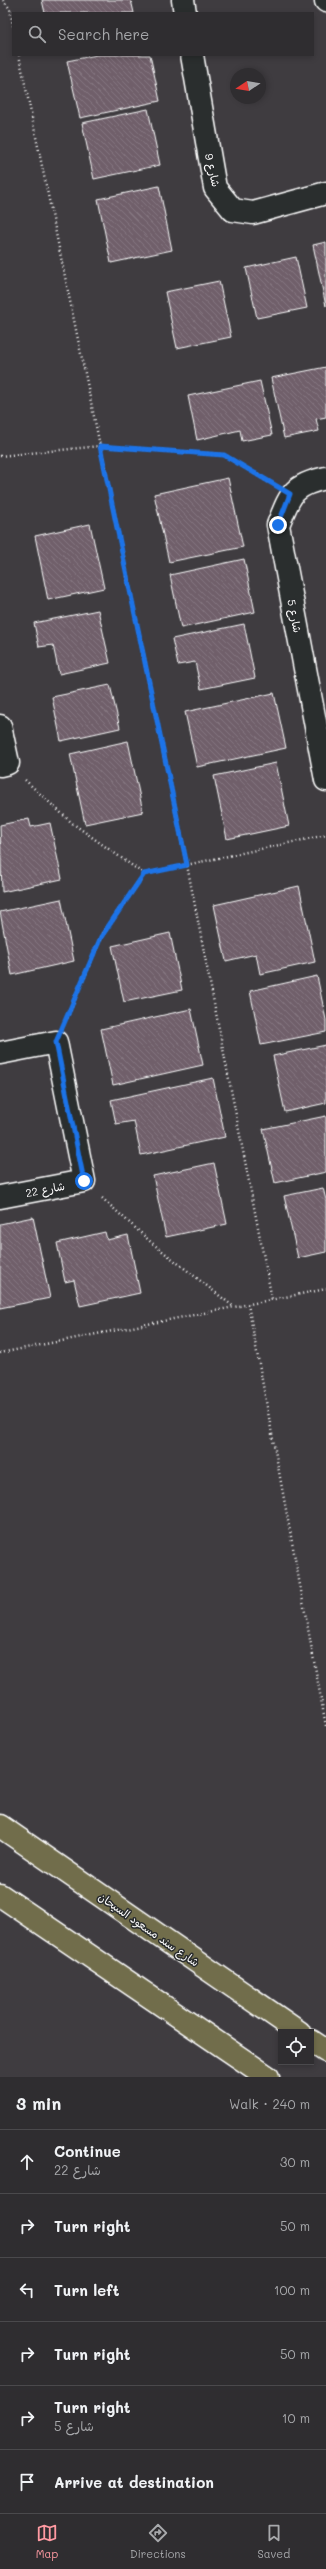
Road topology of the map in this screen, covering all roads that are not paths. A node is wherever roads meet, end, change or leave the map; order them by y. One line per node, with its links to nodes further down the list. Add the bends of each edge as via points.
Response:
1 (183, 0): 2 (street)
2 (185, 12)
3 (192, 56): 4 (street, شارع 9, via 216,188 233,210 253,213)
4 (326, 193)
5 (326, 478): 8 (street, شارع 5, via 310,481 290,494 278,525)
6 (0, 726): 7 (street)
7 (4, 764)
8 (326, 780)
9 (0, 1053): 10 (street, شارع 22, via 56,1042 84,1181)
10 (0, 1197)
11 (0, 1826): 13 (main road, شارع سند مسعود السيحان)
12 (0, 1895): 16 (main road)
13 (295, 2029)
14 (314, 2043): 15 (main road)
15 (326, 2051)
16 (268, 2077)

